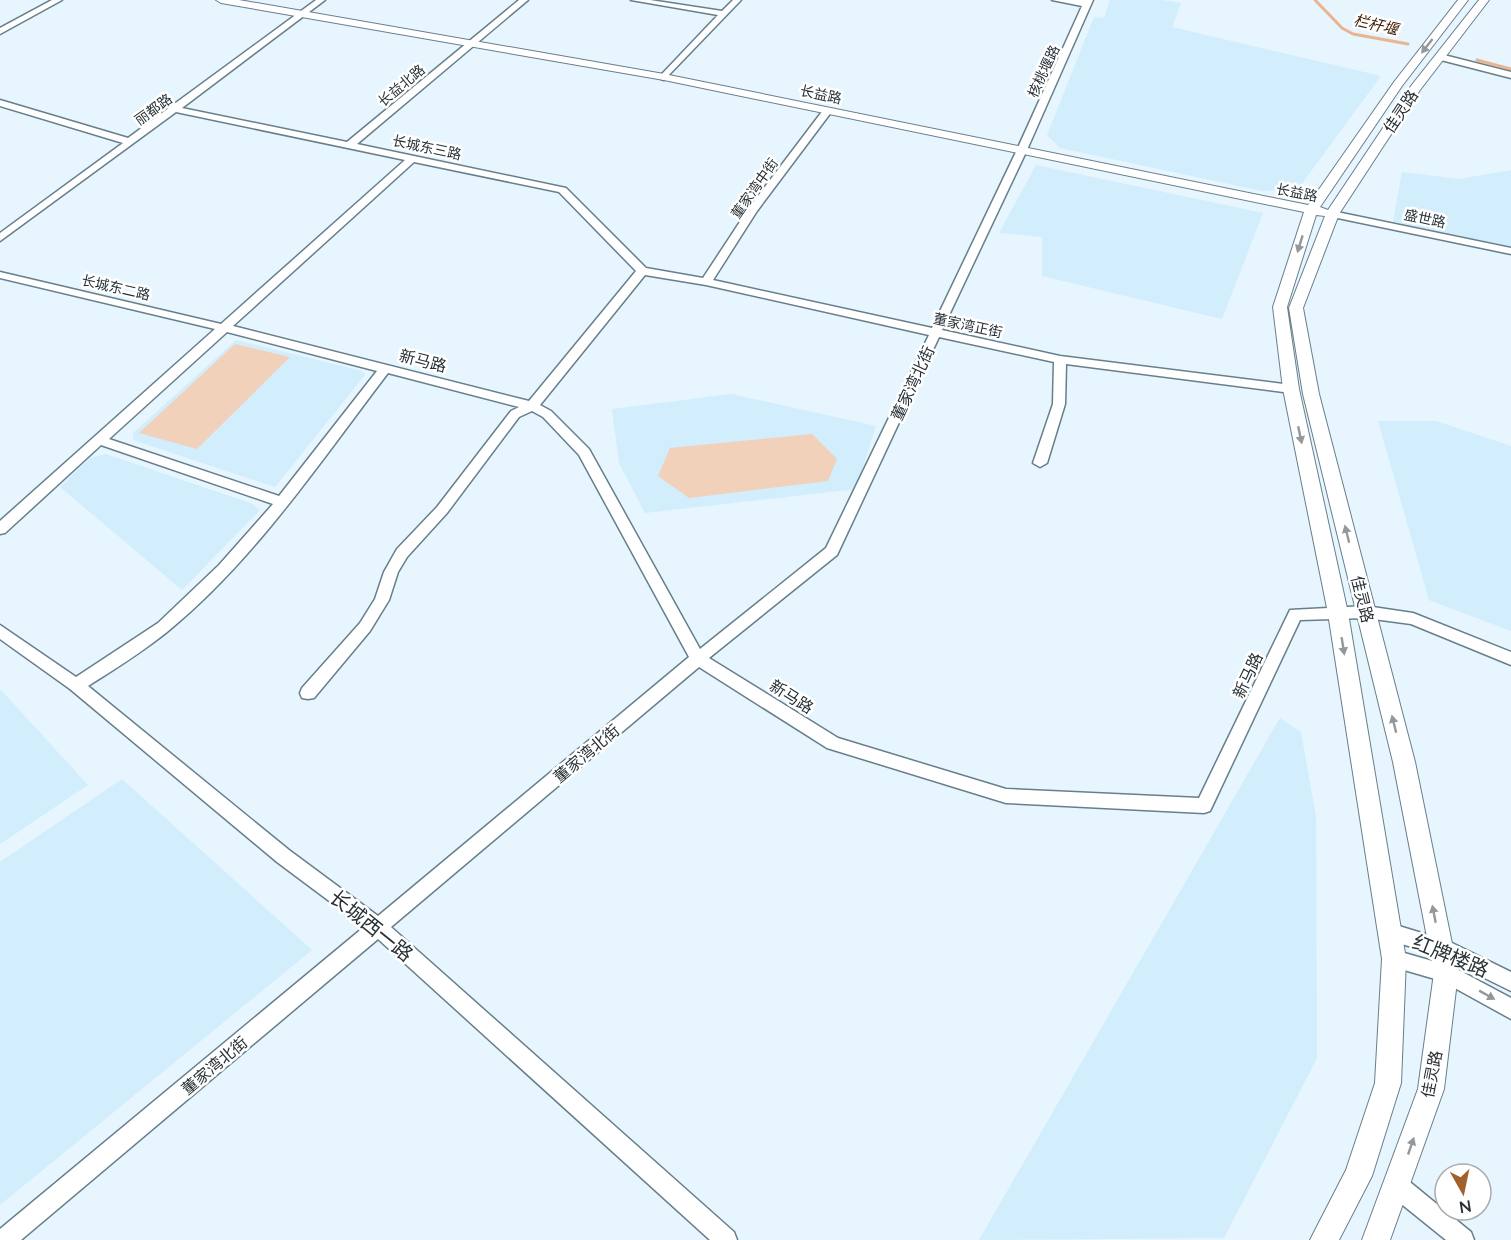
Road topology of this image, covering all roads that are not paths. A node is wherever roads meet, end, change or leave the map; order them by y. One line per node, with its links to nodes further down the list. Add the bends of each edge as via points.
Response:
1 (44, 0): 14 (street)
2 (58, 0): 15 (street)
3 (221, 0): 12 (main road, 长益路)
4 (321, 0): 12 (street, 丽都路)
5 (524, 0): 16 (street, 长益北路)
6 (636, 0): 13 (street)
7 (737, 0): 13 (street)
8 (1056, 0): 11 (street)
9 (1463, 0): 27 (main road, 佳灵路, one-way to 27, via 1398,84)
10 (1484, 0): 17 (main road, 佳灵路)
11 (1088, 2): 25 (street, 核桃堰路)
12 (303, 14): 16 (main road, 长益路); 21 (street, 丽都路)
13 (724, 14): 19 (street)
14 (0, 23)
15 (0, 31)
16 (469, 44): 19 (main road, 长益路); 24 (street, 长益北路)
17 (1440, 57): 18 (street); 28 (main road, 佳灵路, via 1415,88)
18 (1511, 75)
19 (664, 77): 22 (main road, 长益路)
20 (0, 103): 23 (street)
21 (176, 110): 23 (street, 丽都路); 24 (street, 长城东三路)
22 (826, 111): 25 (main road, 长益路); 33 (street, 董家湾中街)
23 (130, 142): 29 (street, 丽都路)
24 (350, 145): 26 (street, 长城东三路)
25 (1021, 152): 27 (main road, 长益路); 35 (street, 董家湾北街)
26 (413, 158): 31 (street, 长城东三路, via 562,190); 34 (street)
27 (1311, 210): 28 (main road, 长益路); 38 (main road, 佳灵路, one-way to 38, via 1280,307)
28 (1332, 214): 30 (street, 盛世路); 44 (main road, 佳灵路, one-way to 28, via 1311,394 1296,308)
29 (0, 238)
30 (1511, 251)
31 (642, 271): 33 (street, 董家湾正街); 39 (street)
32 (0, 275): 34 (street, 长城东二路)
33 (706, 282): 35 (street, 董家湾正街)
34 (225, 328): 37 (street, 新马路); 40 (street)
35 (935, 333): 36 (street, 董家湾正街); 47 (street, 董家湾北街, via 832,551)
36 (1060, 360): 38 (street, 董家湾正街); 41 (street, via 1059,404)
37 (384, 369): 39 (street, 新马路); 42 (street)
38 (1291, 389): 45 (main road, 佳灵路, one-way to 45)
39 (532, 406): 47 (street, 新马路, via 547,414 584,453); 50 (street, via 515,414 442,510 402,553 382,600 365,627)
40 (99, 440): 42 (street); 43 (street)
41 (1040, 464)
42 (280, 502): 49 (street, via 220,574 162,627)
43 (0, 529)
44 (1366, 612): 45 (street, 新马路); 48 (street, 新马路, via 1413,619); 53 (main road, 佳灵路, one-way to 44, via 1404,762)
45 (1338, 613): 47 (street, 新马路, via 1295,614 1204,806 1006,796 833,743); 52 (main road, 佳灵路, one-way to 52)
46 (0, 631): 49 (street, 长城西一路)
47 (698, 659): 51 (street, 董家湾北街)
48 (1511, 659)
49 (76, 685): 51 (street, 长城西一路, via 283,856)
50 (309, 693)
51 (379, 928): 59 (street, 董家湾北街); 60 (street, 长城西一路)
52 (1389, 932): 53 (street, 红牌楼路); 54 (main road, 佳灵路)
53 (1441, 947): 55 (main road, 佳灵路); 56 (street, 红牌楼路)
54 (1394, 959): 55 (street, 红牌楼路); 61 (main road, 佳灵路, via 1388,1083 1358,1176)
55 (1446, 973): 57 (street, 红牌楼路, one-way to 57); 58 (main road, 佳灵路, one-way to 55, via 1431,1089)
56 (1511, 982)
57 (1511, 1009)
58 (1397, 1186): 62 (main road, 佳灵路); 63 (street)
59 (4, 1240)
60 (726, 1240)
61 (1324, 1240)
62 (1376, 1240)
63 (1463, 1240)

